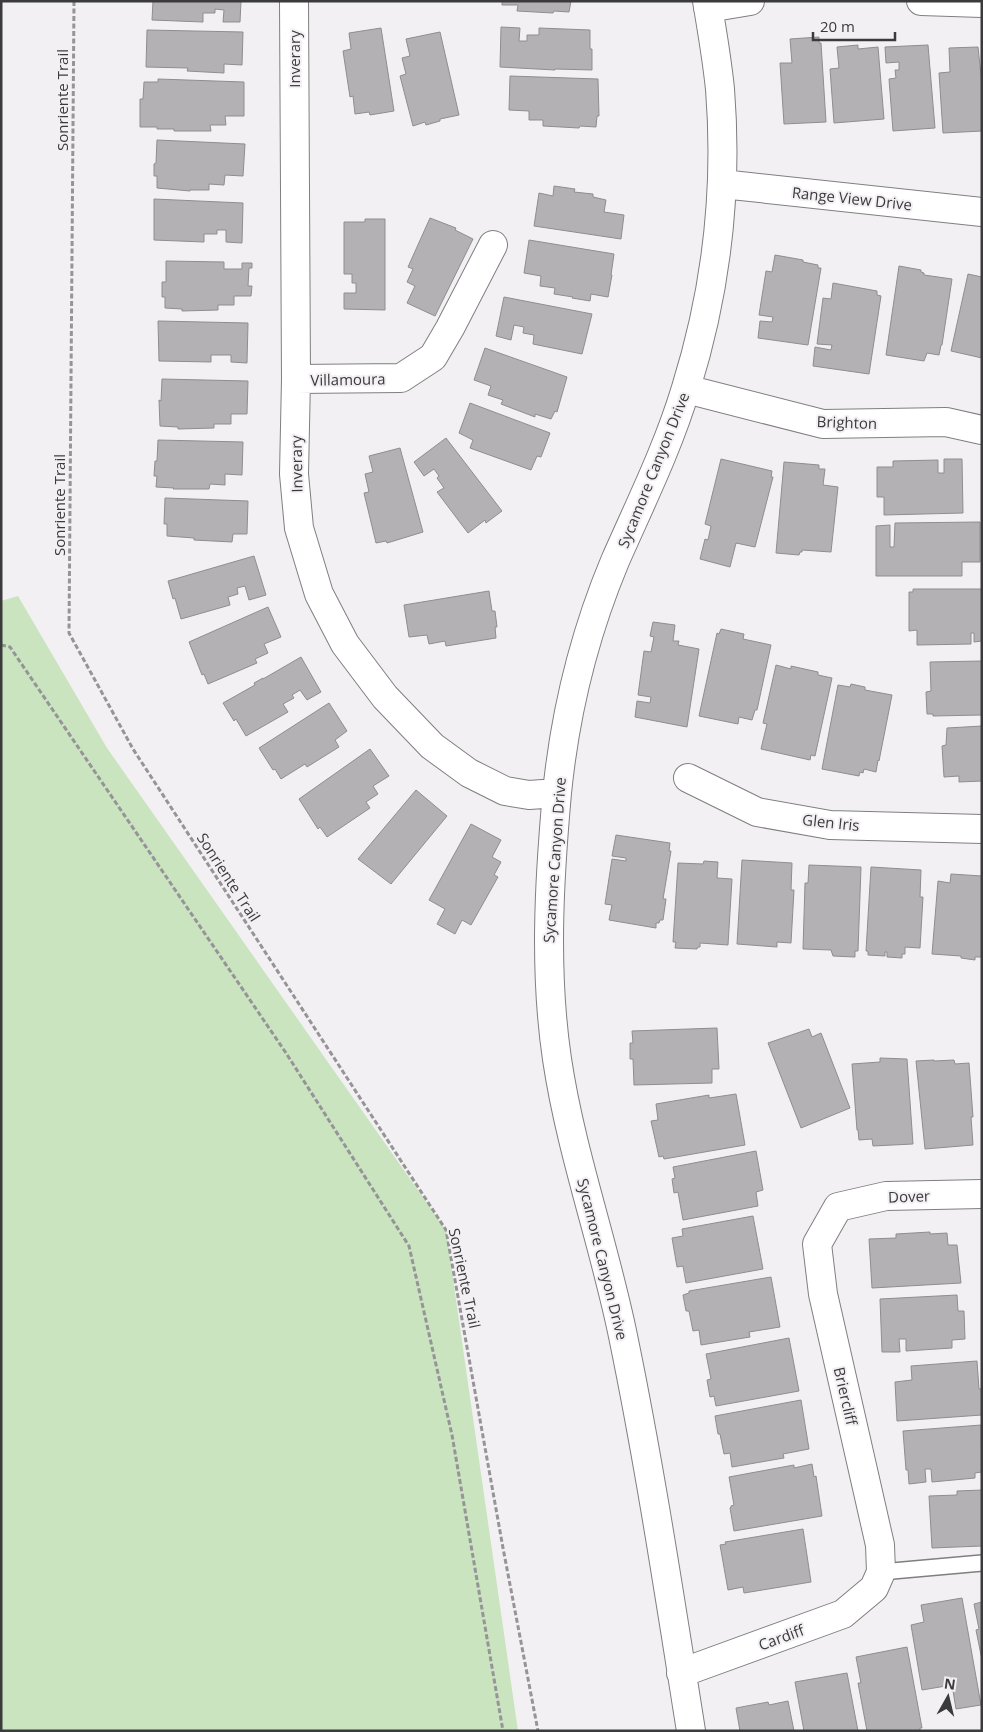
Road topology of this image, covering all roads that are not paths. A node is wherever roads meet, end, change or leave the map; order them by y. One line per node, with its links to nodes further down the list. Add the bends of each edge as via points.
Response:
1 (294, 1): 9 (street, Inverary)
2 (750, 1): 5 (street)
3 (920, 1): 4 (street)
4 (982, 4)
5 (707, 5): 6 (street, Sycamore Canyon Drive, via 720,90)
6 (722, 184): 7 (street, Range View Drive); 10 (street, Sycamore Canyon Drive, via 711,289)
7 (982, 212)
8 (493, 245): 9 (street, Villamoura, via 433,357 401,378)
9 (296, 379): 13 (street, Inverary, via 294,474 299,528 319,594 345,644 391,704 432,746 470,773 505,791 529,795)
10 (686, 389): 11 (street, Brighton, via 823,424 946,422); 13 (street, Sycamore Canyon Drive, via 665,448 614,564 581,658 564,737)
11 (982, 430)
12 (688, 778): 14 (street, Glen Iris, via 757,812 830,825)
13 (558, 793): 19 (street, Sycamore Canyon Drive, via 548,946 557,1061 636,1397)
14 (982, 829)
15 (982, 1194): 16 (street, Dover, via 886,1196)
16 (838, 1206): 18 (street, Briercliff, via 817,1244 823,1294 880,1546)
17 (982, 1563): 18 (lane)
18 (877, 1580): 19 (street, Cardiff, via 843,1614)
19 (681, 1673): 20 (street, Sycamore Canyon Drive)
20 (691, 1731)

